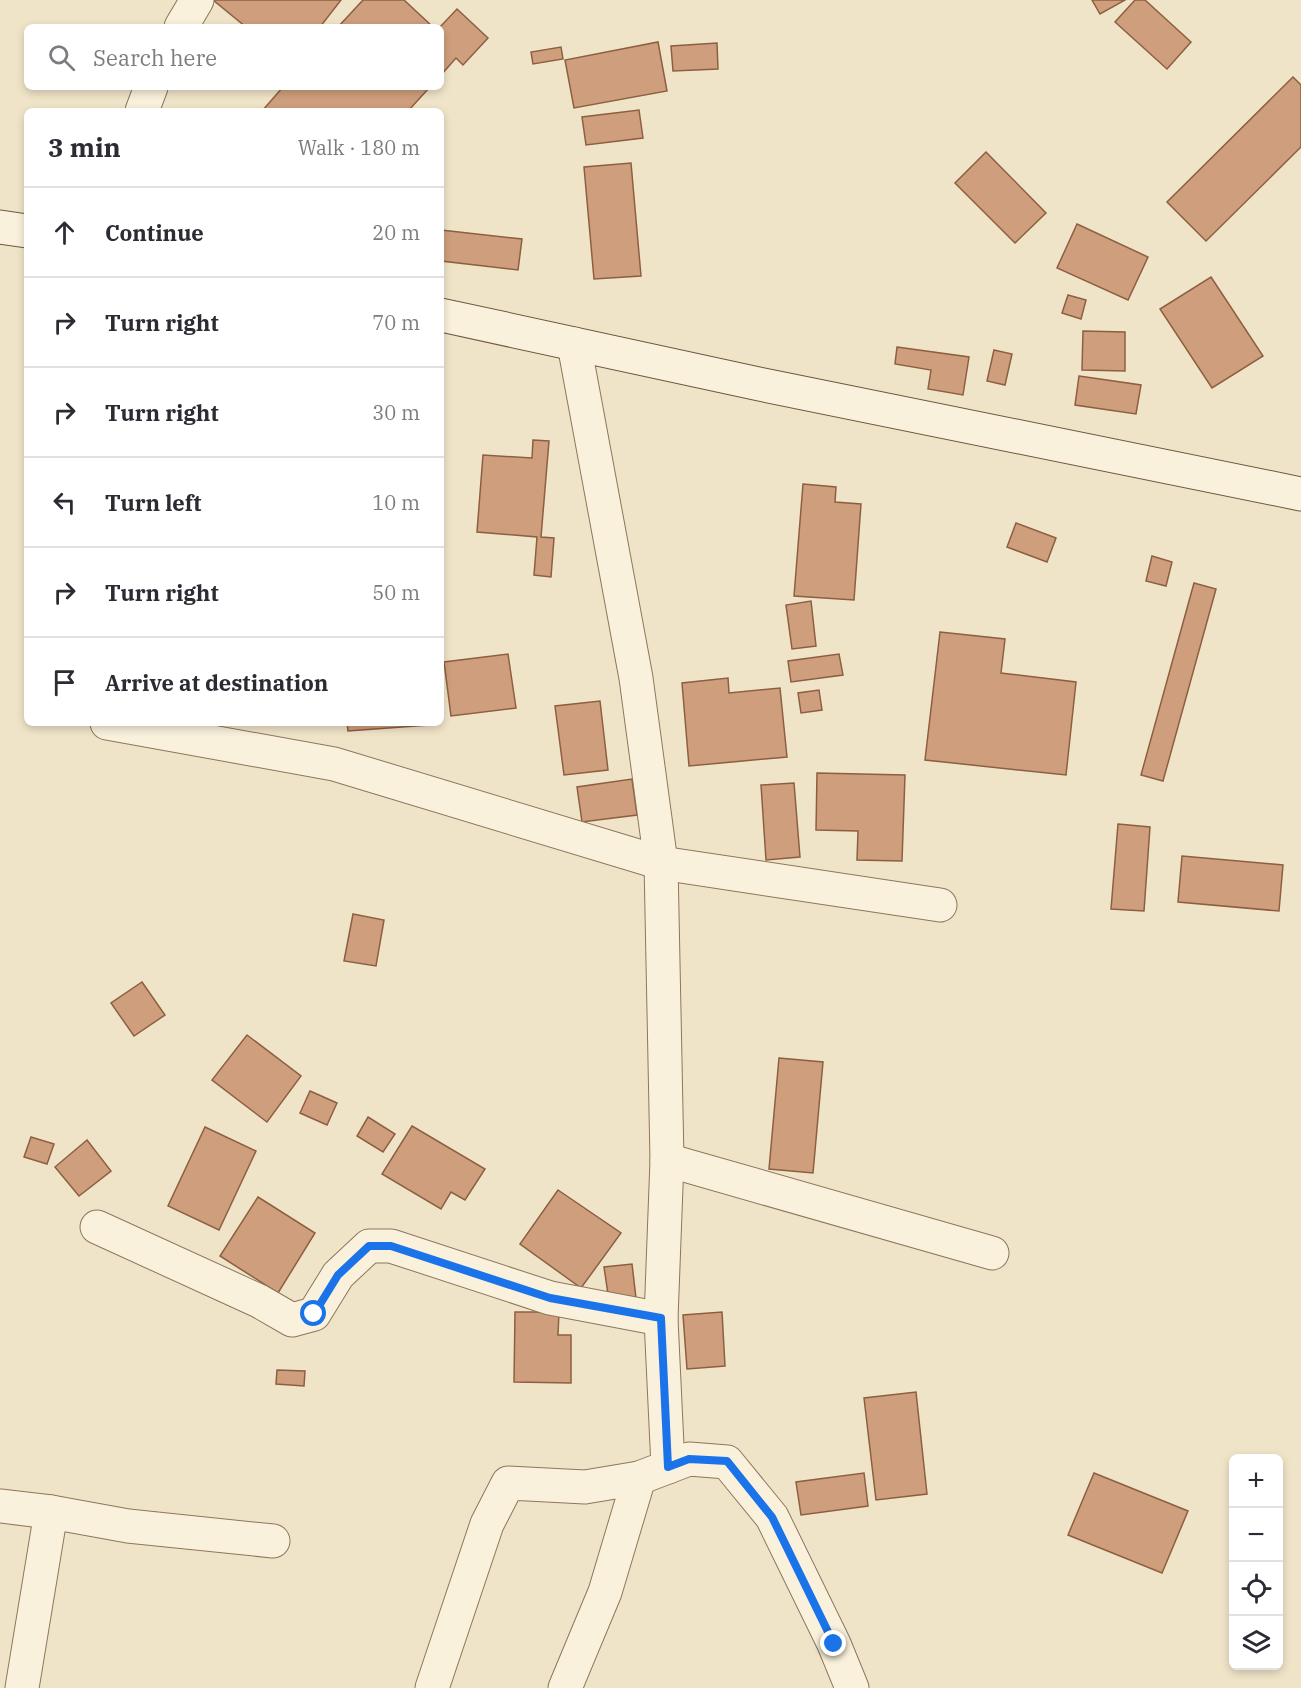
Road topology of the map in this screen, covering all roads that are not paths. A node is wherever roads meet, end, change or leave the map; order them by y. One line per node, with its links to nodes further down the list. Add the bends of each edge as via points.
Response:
1 (197, 0): 2 (street)
2 (183, 24)
3 (150, 90): 4 (street)
4 (143, 108)
5 (0, 227): 6 (street)
6 (24, 231)
7 (444, 316): 8 (street)
8 (574, 344): 9 (street); 11 (street, via 636,678)
9 (1301, 494)
10 (124, 726): 11 (street, via 334,764)
11 (661, 863): 12 (street); 13 (street)
12 (940, 905)
13 (667, 1160): 15 (street); 16 (street)
14 (97, 1227): 16 (street, via 292,1320 314,1314 338,1275 369,1246 391,1246 550,1298)
15 (992, 1253)
16 (661, 1318): 17 (street)
17 (653, 1473): 22 (street, via 585,1486 508,1483 486,1524); 23 (street); 24 (street, via 689,1459 727,1461 772,1517)
18 (0, 1506): 19 (street)
19 (51, 1512): 20 (street, via 128,1526); 21 (street)
20 (273, 1541)
21 (22, 1688)
22 (432, 1688)
23 (565, 1688)
24 (852, 1688)

